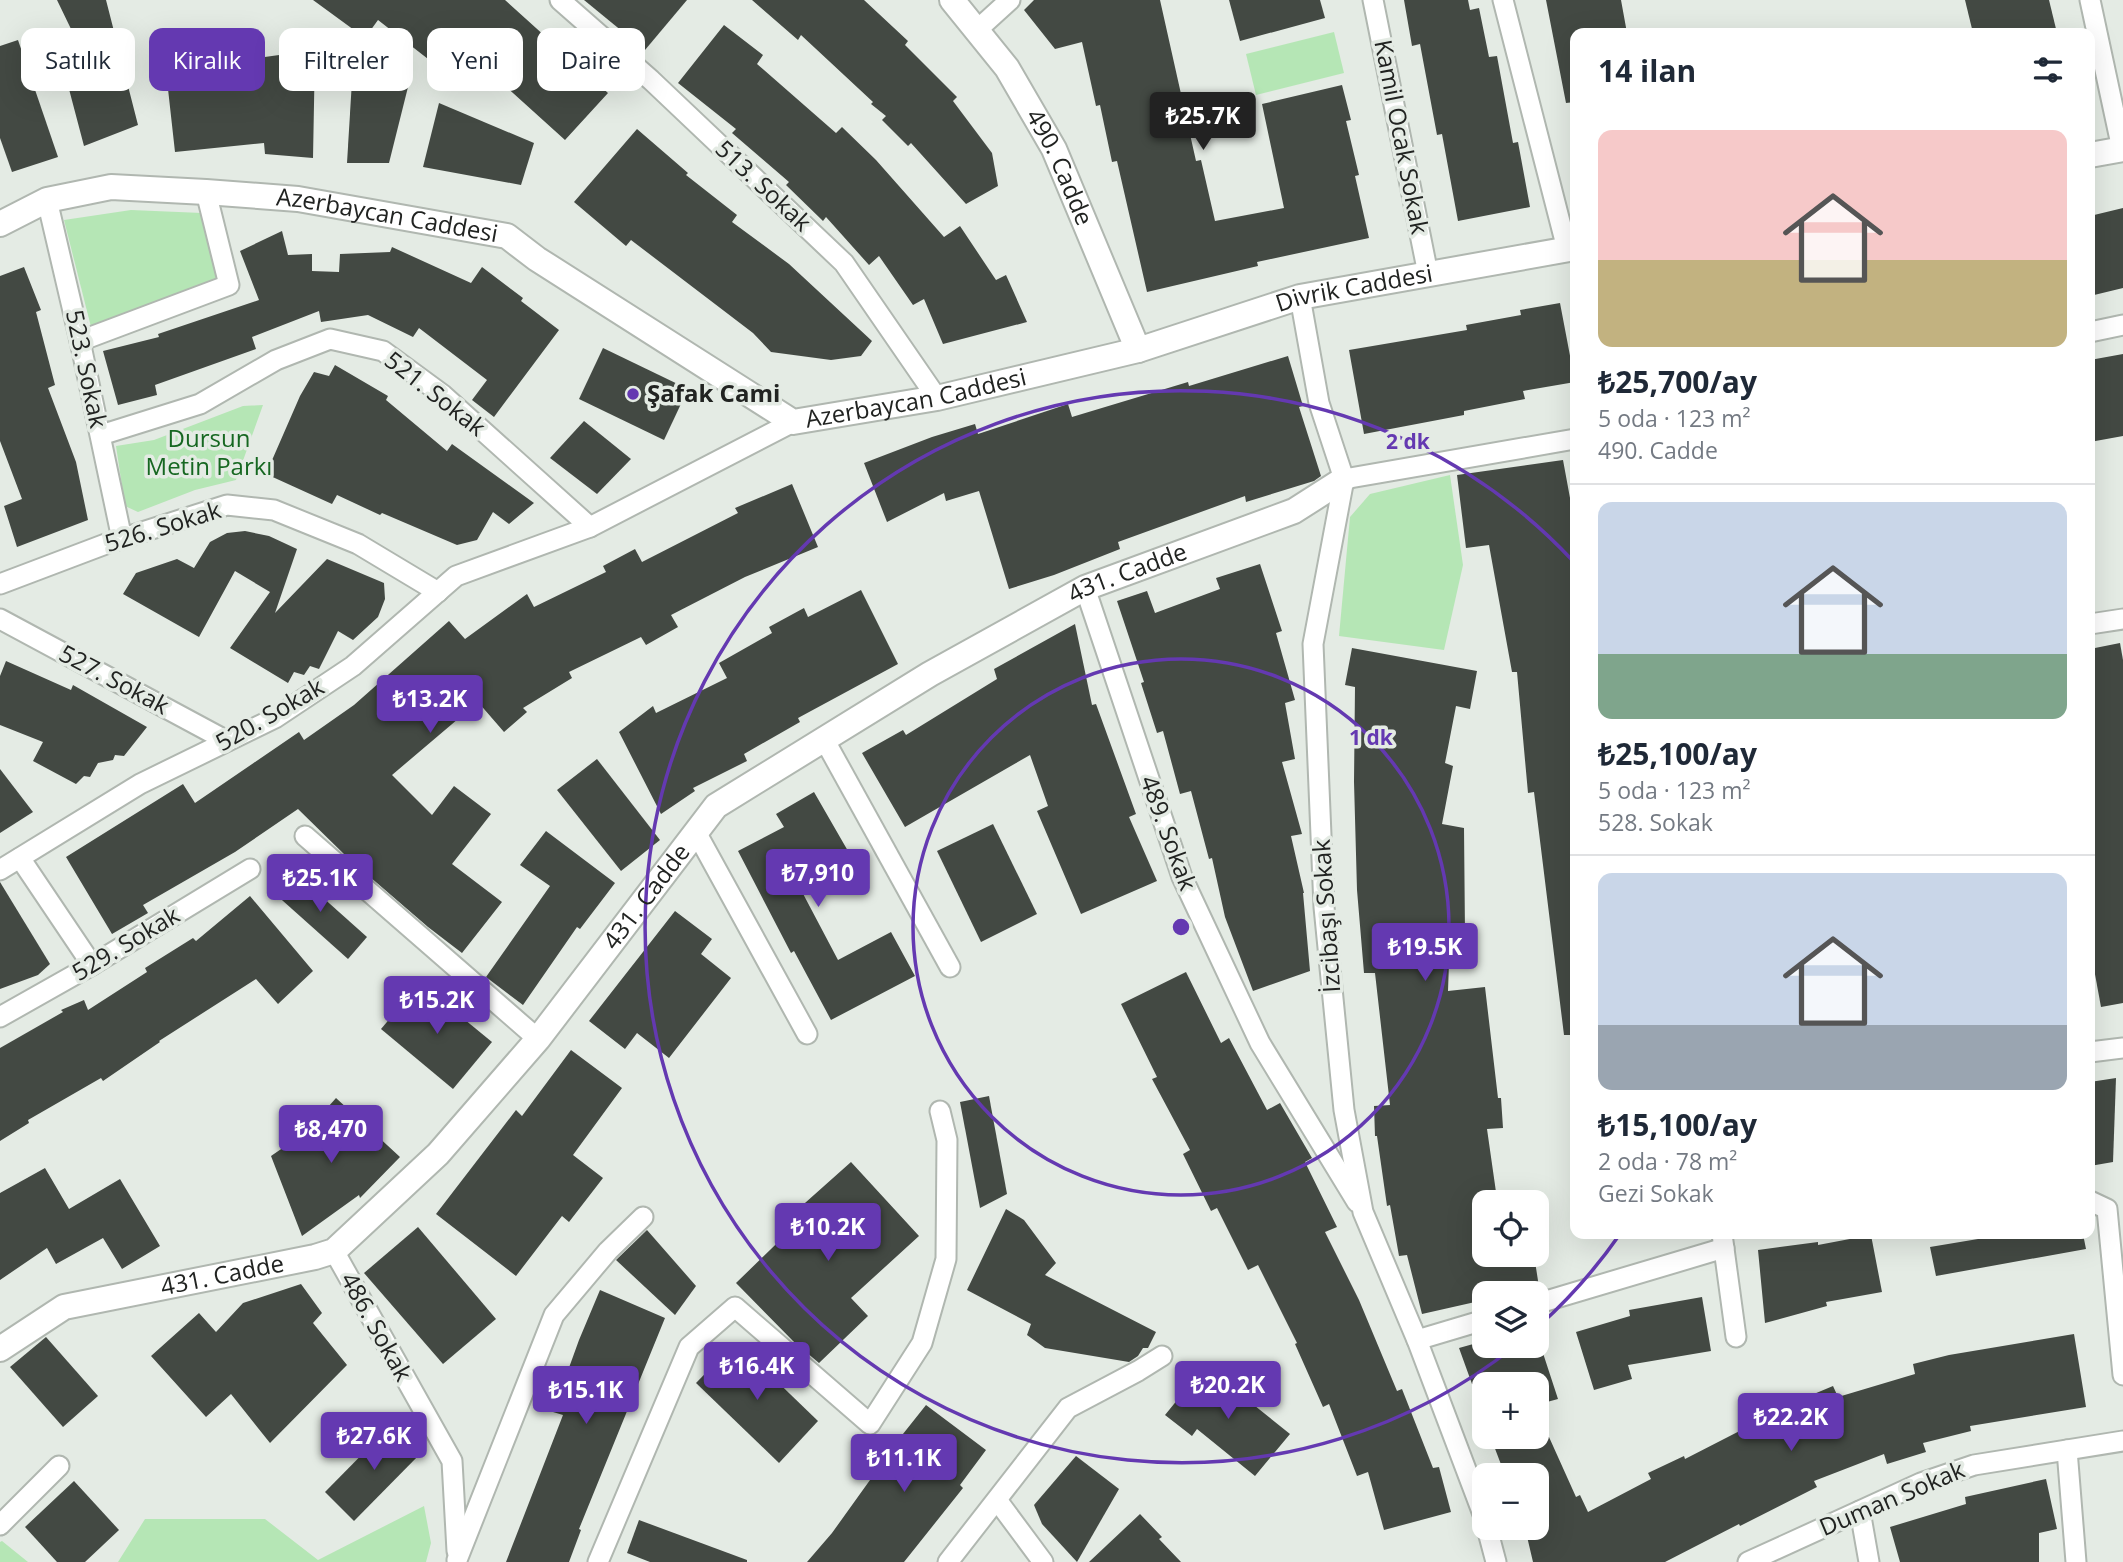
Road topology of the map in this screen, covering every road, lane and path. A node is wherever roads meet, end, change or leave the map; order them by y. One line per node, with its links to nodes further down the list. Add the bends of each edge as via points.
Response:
1 (560, 0): 21 (street, 513. Sokak, via 844,263)
2 (952, 0): 7 (street, 490. Cadde)
3 (1010, 0): 7 (street)
4 (1373, 0): 15 (street, Kamil Ocak Sokak)
5 (1503, 0): 13 (street)
6 (2090, 0): 8 (street)
7 (977, 30): 20 (street, 490. Cadde, via 1007,68 1054,149)
8 (2122, 149): 9 (street)
9 (2095, 154)
10 (206, 191): 11 (street, Azerbaycan Caddesi, via 111,187); 19 (street, via 229,285); 22 (street, Azerbaycan Caddesi, via 298,199 507,236)
11 (47, 200): 12 (street, Azerbaycan Caddesi); 19 (street, 523. Sokak)
12 (0, 224)
13 (1570, 244)
14 (1570, 248): 15 (street, Divrik Caddesi)
15 (1429, 274): 16 (street, Divrik Caddesi)
16 (1300, 297): 20 (street, Divrik Caddesi); 25 (street, İzcibaşı Sokak, via 1319,403)
17 (2123, 325): 18 (street)
18 (2095, 330)
19 (80, 341): 23 (street, 523. Sokak)
20 (1138, 350): 21 (street, Azerbaycan Caddesi)
21 (937, 398): 22 (street, Azerbaycan Caddesi)
22 (793, 422): 26 (street, 520. Sokak)
23 (101, 435): 26 (street, 521. Sokak, via 201,404 276,360 331,339 383,351 443,395); 27 (street, 523. Sokak)
24 (1570, 440): 25 (street)
25 (1344, 479): 29 (street, 431. Cadde, via 1294,511); 50 (street, İzcibaşı Sokak, via 1313,645 1324,907 1344,1110)
26 (590, 527): 30 (street, 520. Sokak, via 456,576)
27 (122, 539): 28 (street, 526. Sokak); 30 (street, 526. Sokak, via 226,505 274,509 358,544)
28 (0, 584)
29 (1086, 588): 34 (street, 431. Cadde); 50 (street, 489. Sokak, via 1182,877 1260,1043)
30 (438, 592): 35 (street, 520. Sokak, via 353,666 275,718)
31 (0, 619): 35 (street, 527. Sokak)
32 (2123, 619): 33 (street)
33 (2095, 623)
34 (824, 739): 36 (street, 431. Cadde, via 716,806); 42 (street)
35 (228, 741): 38 (street, 520. Sokak, via 140,784)
36 (696, 832): 44 (street); 45 (street, 431. Cadde)
37 (305, 836): 45 (street)
38 (20, 858): 40 (street, 520. Sokak); 41 (street)
39 (250, 869): 41 (street, 529. Sokak)
40 (0, 870)
41 (92, 965): 43 (street, 529. Sokak)
42 (950, 967)
43 (0, 1017)
44 (807, 1034)
45 (538, 1039): 53 (street, 431. Cadde, via 438,1154)
46 (2123, 1048): 47 (street)
47 (2095, 1051)
48 (940, 1111): 70 (street, via 947,1140 946,1259 922,1343 870,1424 735,1307 689,1348)
49 (2095, 1203): 60 (street, via 2107,1209)
50 (1363, 1212): 57 (street, İzcibaşı Sokak)
51 (643, 1217): 69 (street, via 554,1315)
52 (1723, 1241): 54 (street); 56 (street)
53 (334, 1251): 58 (street, 431. Cadde, via 64,1307); 69 (street, 486. Sokak, via 452,1461)
54 (1549, 1300)
55 (1472, 1324): 57 (street)
56 (1736, 1337)
57 (1417, 1340): 64 (street, İzcibaşı Sokak)
58 (0, 1349)
59 (1161, 1356): 65 (street, via 1068,1408)
60 (2123, 1375)
61 (2123, 1441): 62 (street, Duman Sokak)
62 (2067, 1450): 66 (street, Duman Sokak, via 1974,1465); 76 (street)
63 (59, 1466): 67 (street)
64 (1472, 1485)
65 (997, 1500): 71 (street); 72 (street)
66 (1860, 1511): 74 (street, Duman Sokak); 75 (street)
67 (0, 1525)
68 (1490, 1540): 73 (street)
69 (457, 1561)
70 (598, 1562)
71 (948, 1562)
72 (1043, 1562)
73 (1496, 1562)
74 (1748, 1562)
75 (1869, 1562)
76 (2076, 1562)

